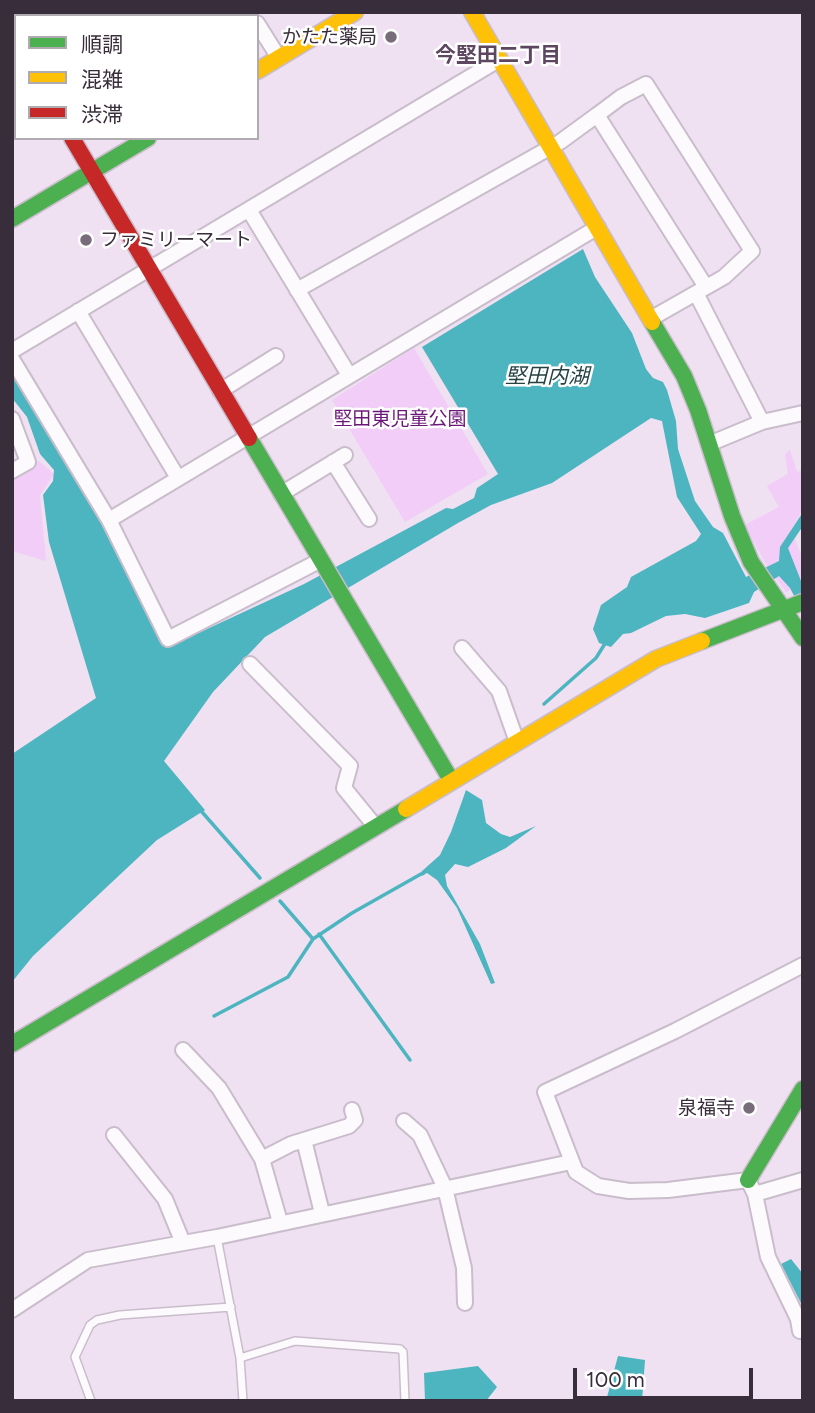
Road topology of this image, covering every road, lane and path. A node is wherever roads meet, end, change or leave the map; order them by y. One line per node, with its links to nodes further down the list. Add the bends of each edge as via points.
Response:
1 (355, 12): 4 (street)
2 (472, 12): 5 (street)
3 (259, 26): 4 (street)
4 (279, 58): 6 (street)
5 (500, 59): 10 (street); 12 (street)
6 (259, 70)
7 (597, 115): 10 (street); 17 (street); 17 (street, via 646,84 752,251 724,277)
8 (73, 140): 11 (street)
9 (145, 140): 11 (street)
10 (551, 145): 14 (street); 16 (street)
11 (93, 172): 13 (street); 15 (street)
12 (249, 210): 15 (street); 16 (street)
13 (12, 219)
14 (598, 227): 19 (street); 23 (street)
15 (148, 271): 18 (street); 24 (street)
16 (297, 290): 23 (street)
17 (701, 290): 19 (street); 27 (street)
18 (78, 311): 20 (street); 31 (street)
19 (652, 318): 29 (street, via 684,376)
20 (12, 351)
21 (276, 356): 24 (street)
22 (12, 359): 33 (street)
23 (349, 375): 28 (street)
24 (220, 391): 28 (street)
25 (803, 413): 27 (street)
26 (12, 419): 30 (street, via 29,461)
27 (762, 422): 29 (street)
28 (247, 436): 31 (street); 32 (street)
29 (709, 444): 36 (street, via 732,516 757,570 767,586)
30 (12, 471)
31 (178, 478): 33 (street)
32 (281, 494): 34 (street, via 339,458); 35 (street)
33 (109, 520): 35 (street, via 168,639)
34 (369, 520)
35 (324, 565): 41 (street)
36 (794, 605): 37 (street); 40 (street, via 656,659)
37 (803, 638)
38 (462, 648): 40 (street, via 499,691)
39 (250, 664): 42 (street, via 350,766 344,788)
40 (517, 742): 41 (street)
41 (451, 780): 42 (street)
42 (375, 826): 45 (street)
43 (803, 965): 53 (street, via 545,1092)
44 (12, 1022): 45 (street)
45 (17, 1041)
46 (183, 1050): 52 (street, via 219,1088)
47 (803, 1089): 55 (street)
48 (352, 1110): 51 (street, via 355,1120 349,1126)
49 (404, 1121): 56 (street, via 420,1135)
50 (114, 1135): 60 (street, via 165,1199)
51 (304, 1140): 52 (street); 57 (street)
52 (262, 1159): 58 (street)
53 (571, 1162): 55 (street, via 576,1172 612,1190); 56 (street)
54 (803, 1180): 55 (street)
55 (751, 1187): 64 (street, via 768,1258)
56 (445, 1188): 57 (street); 61 (street, via 464,1268)
57 (322, 1213): 58 (street)
58 (281, 1222): 59 (street)
59 (217, 1237): 60 (street); 62 (lane)
60 (183, 1243): 63 (street, via 88,1260)
61 (465, 1303)
62 (230, 1307): 65 (lane); 66 (lane, via 97,1320 75,1357)
63 (12, 1310)
64 (800, 1331)
65 (240, 1359): 67 (lane); 68 (lane, via 295,1341 400,1349)
66 (91, 1401)
67 (243, 1401)
68 (405, 1401)

